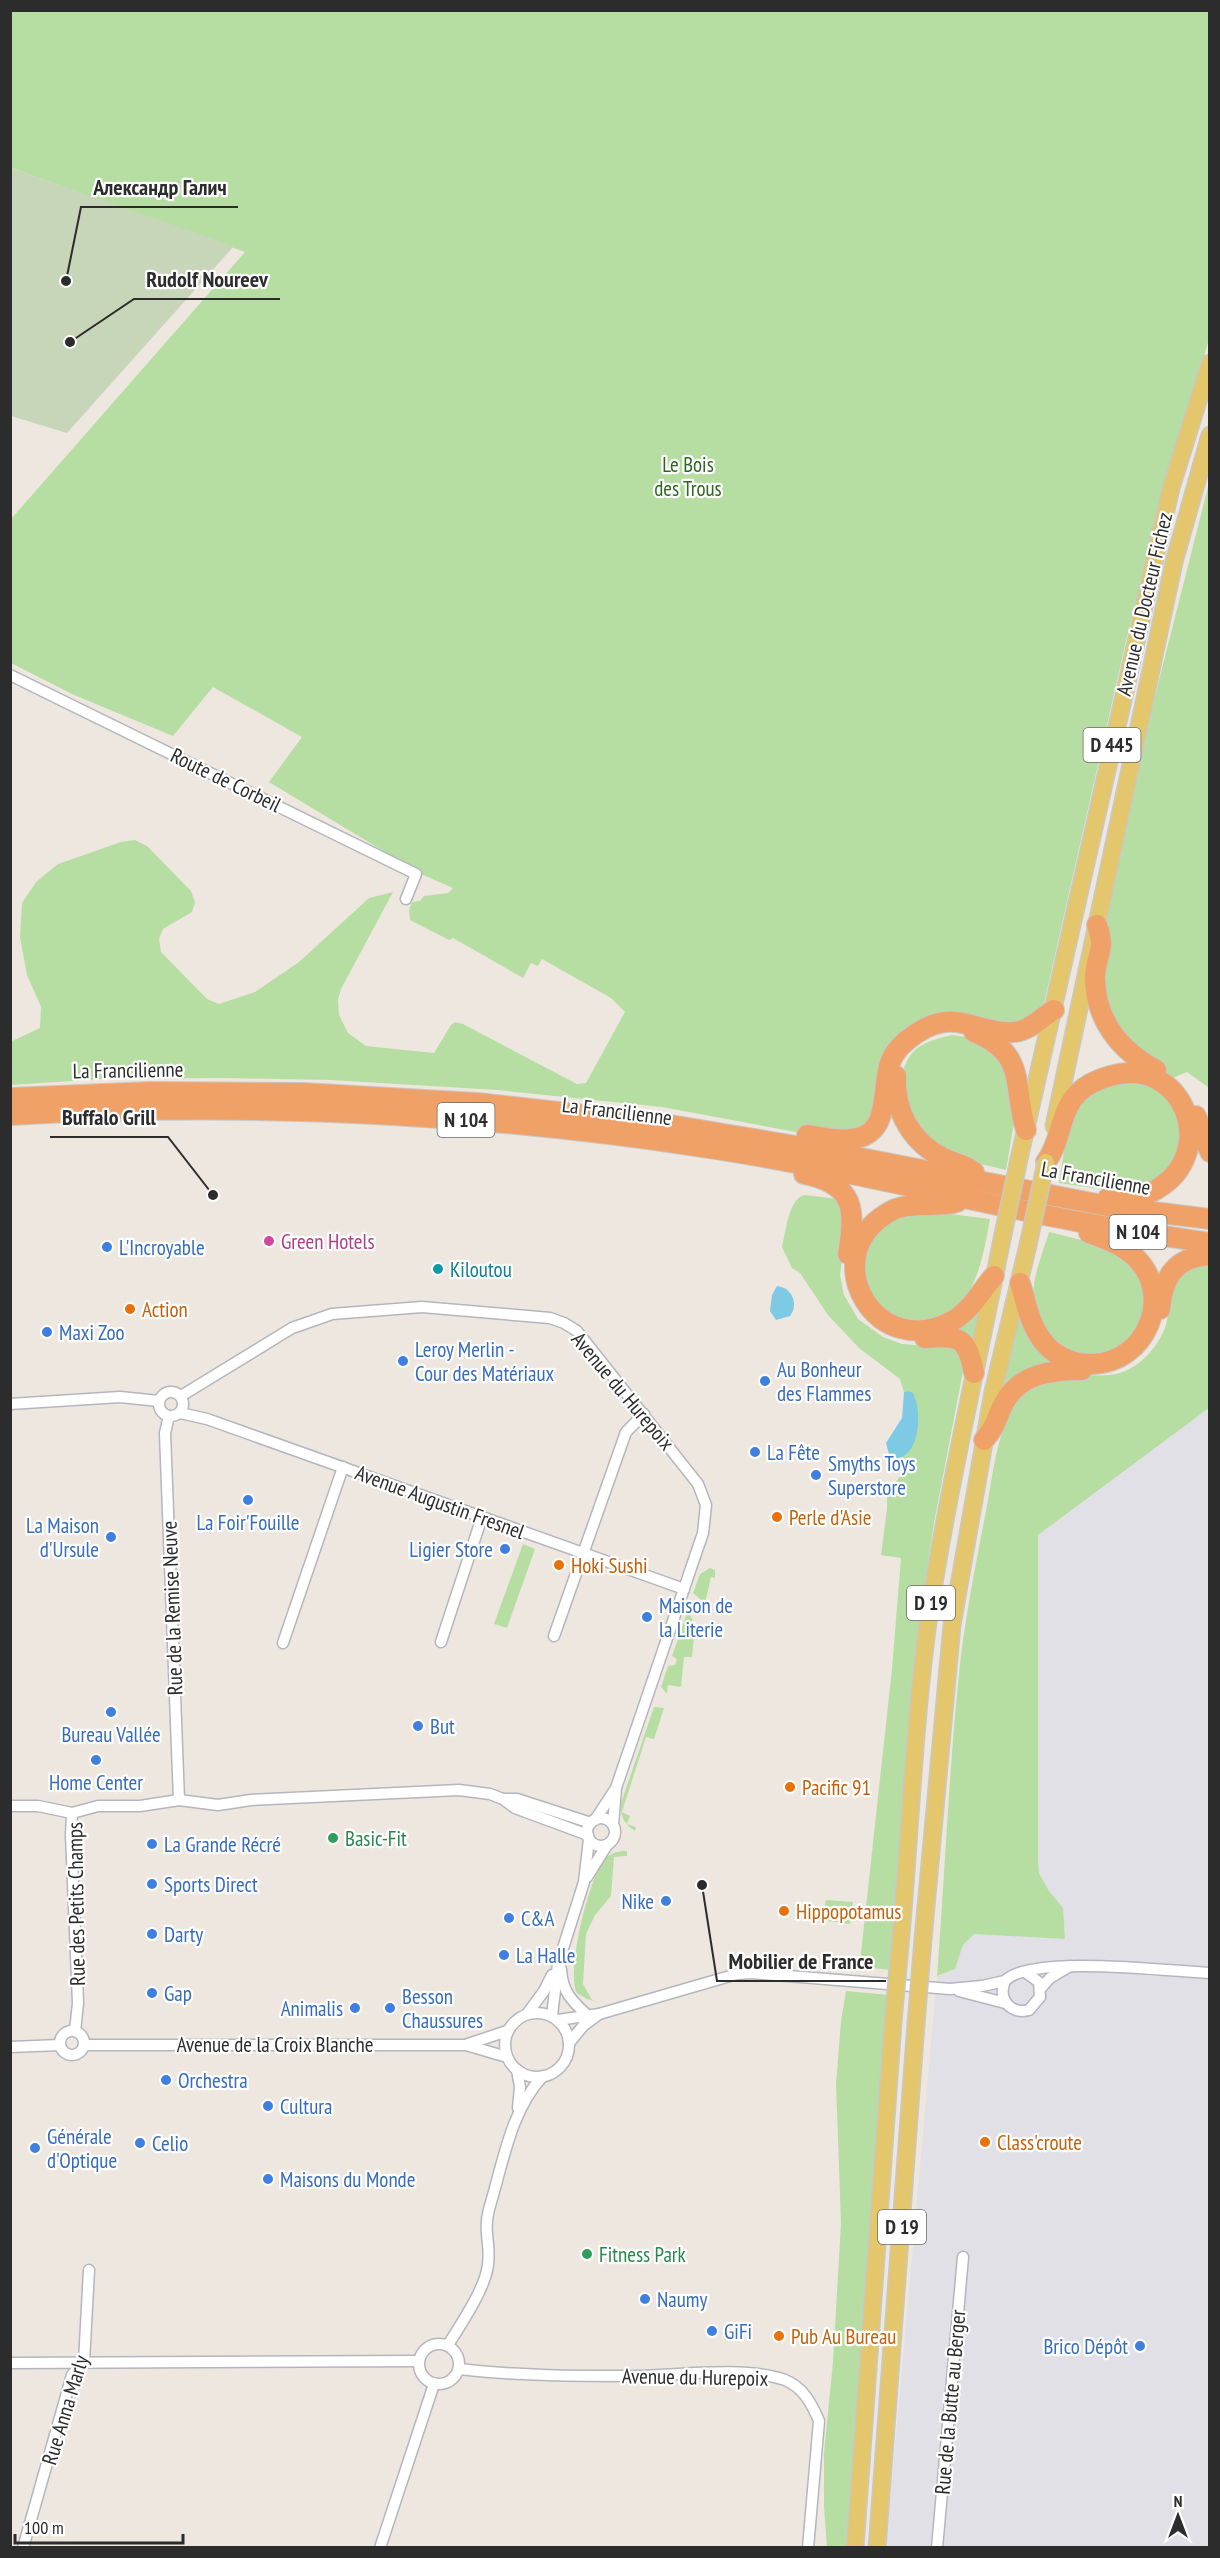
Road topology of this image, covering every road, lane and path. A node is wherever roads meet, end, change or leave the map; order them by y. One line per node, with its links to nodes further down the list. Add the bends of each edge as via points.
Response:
1 (1209, 363): 6 (main road, D 445, via 1171,488)
2 (1209, 435): 5 (main road, Avenue du Docteur Fichez / D 445, via 1174,562)
3 (10, 675): 4 (street, Route de Corbeil, via 416,874)
4 (406, 899)
5 (1097, 924): 11 (highway, via 1103,940 1095,977 1102,1016 1129,1052 1172,1078 1183,1090); 13 (main road, D 445)
6 (1054, 1010): 9 (main road, D 445); 10 (highway, via 1030,1028 1016,1032 958,1021 935,1024 918,1032 900,1046 890,1063 879,1122 860,1138 753,1128)
7 (10, 1098): 10 (highway, La Francilienne / N 104, via 150,1092 365,1096 477,1103)
8 (10, 1115): 12 (highway, La Francilienne / N 104, via 238,1109 429,1116 589,1131)
9 (1026, 1130): 14 (highway, via 1015,1072 1001,1048 988,1038 961,1029 947,1030 909,1048 899,1060 896,1072 897,1106 906,1124 929,1149 972,1170); 15 (main road, D 445, bridge)
10 (733, 1135): 14 (highway, La Francilienne / N 104)
11 (1209, 1152)
12 (779, 1159): 16 (highway, La Francilienne / N 104); 25 (highway, via 795,1172 834,1185 848,1201 853,1219 848,1276 863,1313 894,1334 960,1340 969,1350)
13 (1046, 1162): 17 (main road, D 445, bridge); 18 (highway, via 1056,1150 1068,1106 1078,1093 1104,1077 1135,1071 1164,1082 1184,1106 1188,1119 1190,1135 1181,1166 1172,1179 1156,1190)
14 (982, 1181): 18 (highway, La Francilienne / N 104)
15 (1010, 1198): 23 (main road, D 19, bridge)
16 (969, 1199): 19 (highway, La Francilienne / N 104); 23 (highway, via 947,1205 907,1205 872,1224 856,1257 860,1294 881,1320 915,1331 937,1328 967,1310)
17 (1038, 1203): 24 (main road, D 19, bridge)
18 (1090, 1203): 20 (highway, La Francilienne / N 104)
19 (1066, 1219): 21 (highway, La Francilienne / N 104); 24 (highway, via 1117,1244 1142,1265 1153,1290 1153,1310 1141,1340 1120,1358 1104,1363 1079,1364 1062,1358 1047,1346 1033,1325)
20 (1209, 1219)
21 (1209, 1243)
22 (1209, 1254): 29 (highway, via 1179,1263 1167,1278 1161,1292 1159,1318 1147,1343 1136,1354 1104,1369 1063,1370 1033,1376 1010,1393 996,1427)
23 (994, 1276): 25 (main road, D 19)
24 (1020, 1283): 29 (main road, D 19)
25 (974, 1373): 80 (main road, D 19, bridge, via 949,1491 921,1687)
26 (10, 1404): 27 (street, via 120,1397)
27 (174, 1406): 28 (street, Avenue du Hurepoix, via 197,1384 292,1328 318,1318 351,1311 442,1308 532,1316 564,1323 592,1347); 30 (street, Avenue Augustin Fresnel); 39 (street, Rue de la Remise Neuve, via 165,1434)
28 (644, 1414): 32 (street, via 626,1432); 33 (street, Avenue du Hurepoix, via 692,1475 706,1505 704,1533)
29 (984, 1440): 81 (main road, D 19, bridge, via 952,1625 916,2024)
30 (343, 1467): 31 (street, Avenue Augustin Fresnel); 36 (street)
31 (482, 1517): 32 (street, Avenue Augustin Fresnel); 35 (street)
32 (584, 1553): 33 (street, Avenue Augustin Fresnel); 34 (street)
33 (684, 1589): 37 (street, Avenue du Hurepoix)
34 (554, 1636)
35 (441, 1642)
36 (283, 1643)
37 (616, 1788): 42 (street, Avenue du Hurepoix); 43 (street, Avenue du Hurepoix)
38 (503, 1799): 39 (street, Rue des Petits Champs, via 459,1790 218,1805); 42 (street, via 517,1799); 44 (street, via 515,1808)
39 (179, 1800): 41 (street, Rue des Petits Champs, via 140,1806 98,1806)
40 (10, 1806): 41 (street, via 38,1806)
41 (72, 1813): 58 (street, Rue des Petits Champs, via 78,2003)
42 (593, 1822): 43 (street, via 605,1819); 44 (street)
43 (613, 1825): 45 (street, via 614,1836)
44 (588, 1837): 45 (street, via 596,1845); 46 (street)
45 (607, 1845): 46 (street)
46 (584, 1882): 47 (street)
47 (559, 1959): 55 (street, via 544,1991); 56 (street, via 570,2000); 57 (street, via 553,1989)
48 (1071, 1966): 49 (street, via 1045,1966); 50 (street); 52 (street)
49 (1025, 1972): 51 (street, via 1013,1974); 52 (street, via 1035,1977)
50 (1209, 1973)
51 (1005, 1981): 53 (street); 54 (street)
52 (1041, 1988): 54 (street, via 1038,2002 1029,2010 1017,2011)
53 (950, 1989): 54 (street); 56 (street, via 737,1974)
54 (1005, 2003)
55 (527, 2014): 57 (street, via 544,2013); 59 (street)
56 (594, 2015): 57 (street); 60 (street)
57 (555, 2018): 60 (street, via 564,2027)
58 (75, 2031): 62 (street, via 64,2034); 63 (street, via 83,2037)
59 (507, 2031): 64 (street, Avenue de la Croix Blanche); 65 (street)
60 (570, 2043): 67 (street, via 560,2068)
61 (10, 2045): 62 (street, Avenue de la Croix Blanche)
62 (60, 2045): 63 (street, Avenue de la Croix Blanche, via 74,2055)
63 (84, 2045): 64 (street, Avenue de la Croix Blanche)
64 (466, 2045): 65 (street, Avenue de la Croix Blanche)
65 (507, 2057): 66 (street)
66 (517, 2070): 67 (street); 68 (street)
67 (543, 2076): 68 (street)
68 (517, 2116): 71 (street, via 485,2224 488,2269)
69 (963, 2257): 82 (street, Rue de la Butte au Berger)
70 (89, 2270): 74 (street, Rue Anna Marly)
71 (448, 2345): 72 (street, via 428,2346); 75 (street, via 456,2353)
72 (418, 2361): 74 (street); 76 (street, via 421,2374)
73 (10, 2362): 74 (street)
74 (84, 2362): 77 (street, Rue Anna Marly, via 72,2375)
75 (459, 2369): 76 (street, via 448,2382); 79 (street, Avenue du Hurepoix, via 637,2376 741,2374 786,2381 802,2392 819,2421)
76 (434, 2384): 78 (street)
77 (23, 2547)
78 (380, 2547)
79 (808, 2547)
80 (855, 2547)
81 (877, 2547)
82 (937, 2547)

